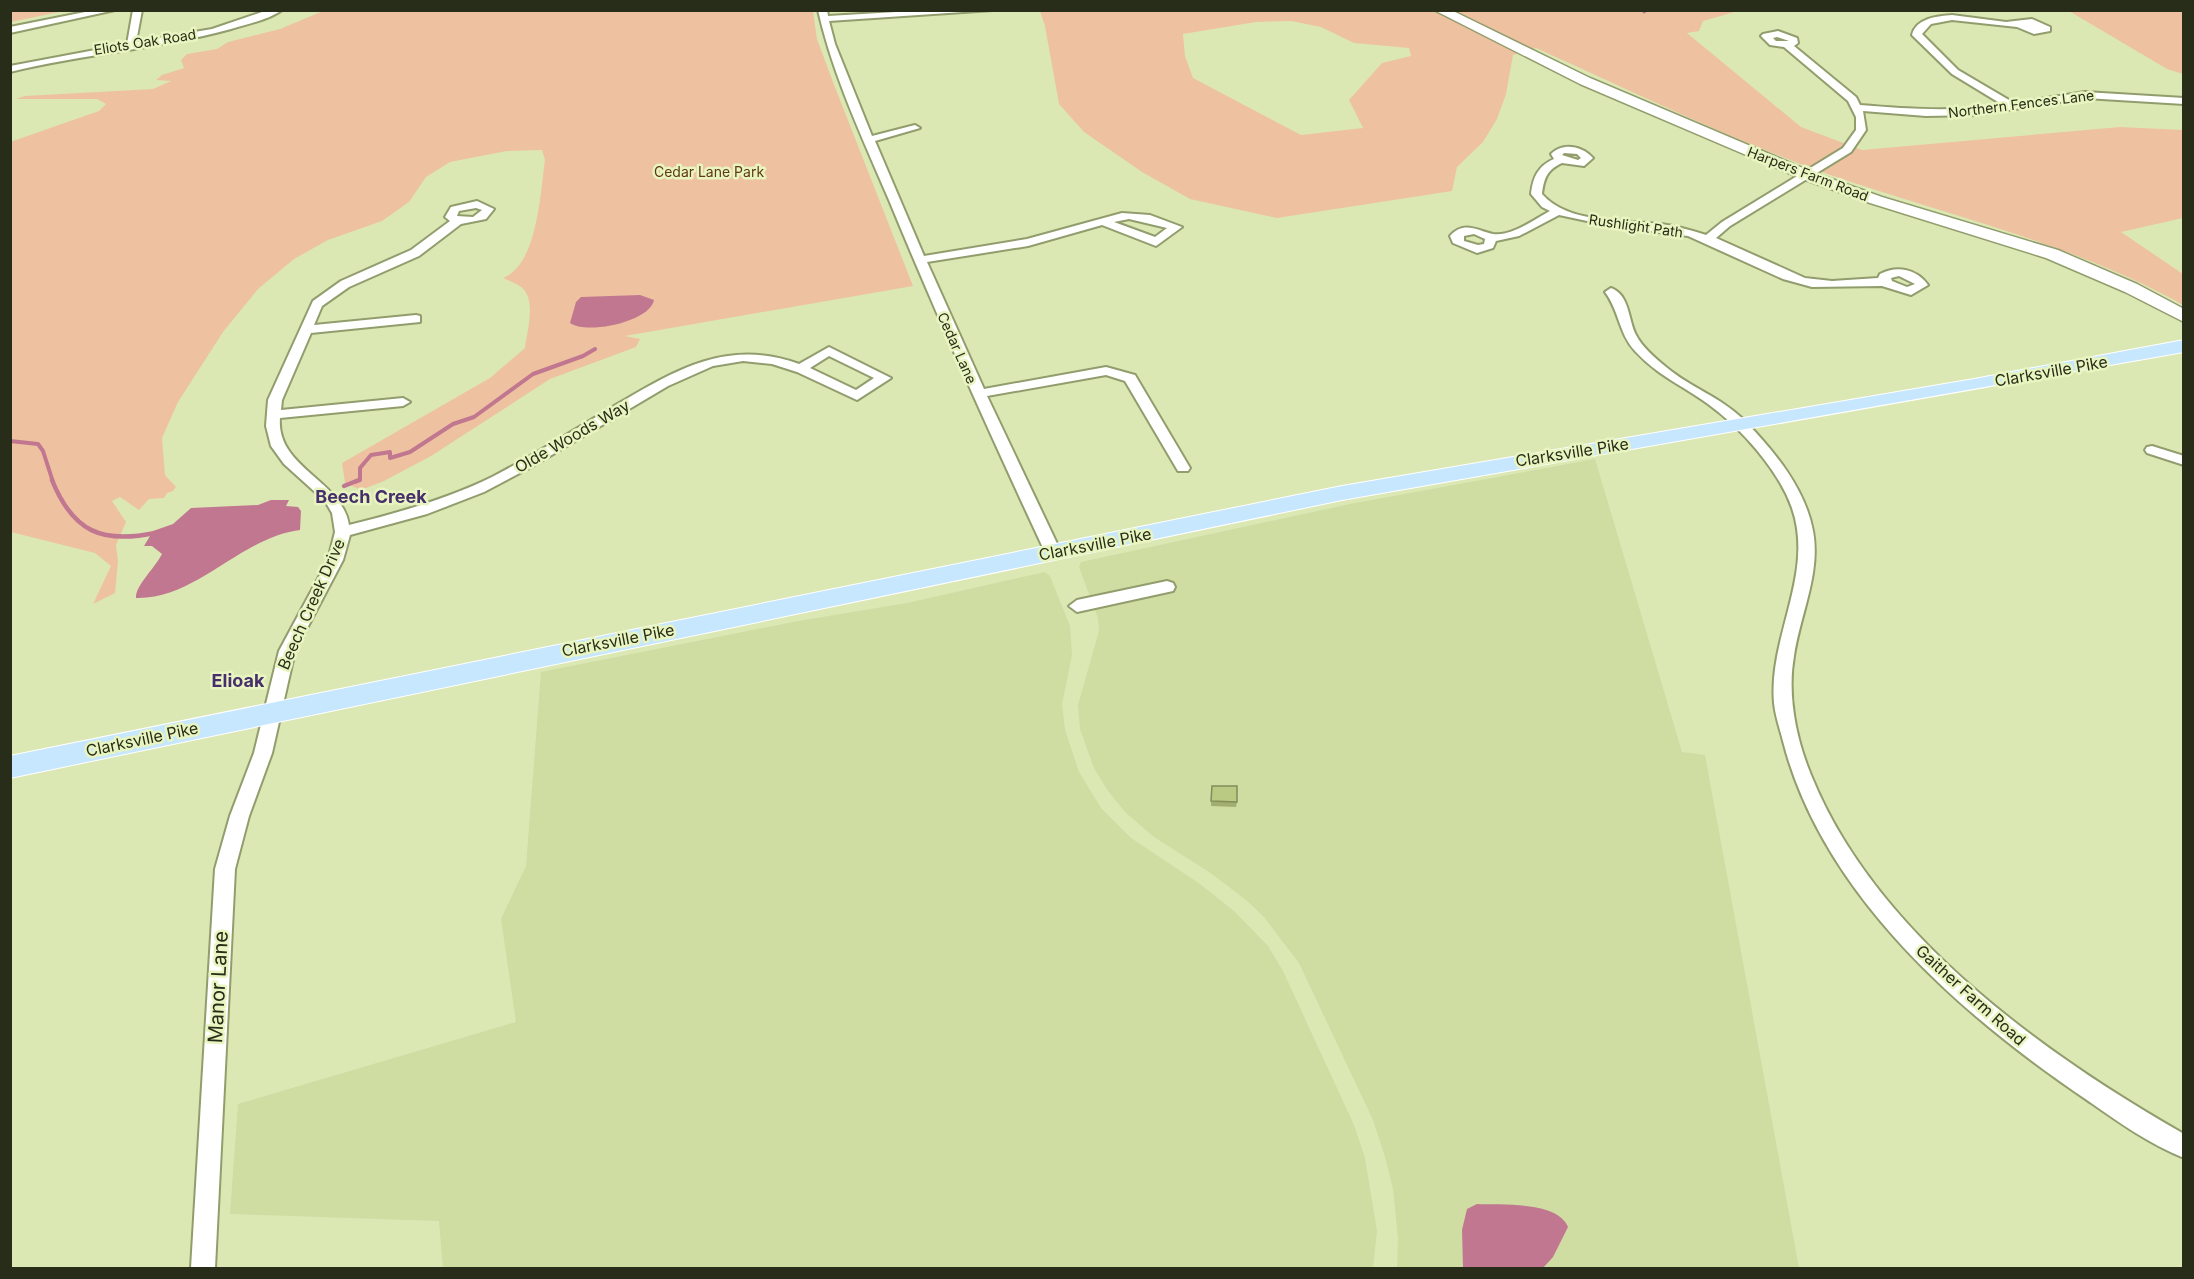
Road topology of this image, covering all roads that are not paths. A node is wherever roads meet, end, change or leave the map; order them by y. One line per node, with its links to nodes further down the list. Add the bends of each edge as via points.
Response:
1 (111, 10): 8 (street)
2 (138, 10): 9 (street)
3 (278, 10): 9 (street, Eliots Oak Road, via 218,30)
4 (989, 10): 6 (street)
5 (1440, 10): 18 (main road, Harpers Farm Road, via 1585,81)
6 (823, 15): 16 (street, Cedar Lane, via 830,45)
7 (2019, 24): 13 (street, via 1944,19 1922,26 1917,35 1955,72)
8 (10, 30)
9 (131, 45): 11 (street, Eliots Oak Road)
10 (1787, 45): 14 (street, via 1845,92)
11 (10, 69)
12 (2184, 101): 13 (street, Northern Fences Lane, via 2085,95)
13 (2012, 106): 14 (street, Northern Fences Lane, via 1941,113)
14 (1858, 108): 18 (street, via 1862,124 1854,144)
15 (911, 127): 16 (street)
16 (866, 137): 24 (street, Cedar Lane)
17 (1561, 160): 19 (street, via 1546,167 1536,185 1544,201)
18 (1806, 175): 23 (street); 27 (main road, Harpers Farm Road, via 2052,254 2131,288)
19 (1558, 212): 22 (street, via 1515,234); 23 (street, Rushlight Path)
20 (458, 221): 29 (street, via 415,253 325,297)
21 (1104, 222): 21 (street, via 1138,215 1176,227 1156,243); 24 (street, via 1028,242)
22 (1491, 238)
23 (1708, 239): 25 (street, Rushlight Path, via 1802,281 1844,286)
24 (918, 260): 32 (street, Cedar Lane)
25 (1886, 282)
26 (1611, 291): 35 (street, Gaither Farm Road, via 1621,302 1632,339 1661,370 1713,400)
27 (2184, 317)
28 (417, 319): 29 (street)
29 (304, 330): 34 (street)
30 (2184, 346): 35 (main road, Clarksville Pike)
31 (801, 368): 31 (street, Olde Woods Way, via 857,396 884,378 829,351); 39 (street, Olde Woods Way, via 745,357 692,368 488,484 422,511)
32 (977, 394): 38 (street, via 1090,372 1119,374 1135,385); 40 (street, Cedar Lane)
33 (403, 402): 34 (street)
34 (272, 415): 39 (street, Beech Creek Drive, via 278,450 338,506)
35 (1738, 425): 40 (main road, Clarksville Pike, via 1456,472); 45 (street, Gaither Farm Road, via 1791,488 1806,529 1806,578 1785,651 1781,678 1783,706 1800,770 1834,839 1864,884 1926,957 1976,1003 2032,1051 2106,1102)
36 (2152, 450): 37 (street)
37 (2184, 461)
38 (1183, 468)
39 (343, 532): 43 (street, Beech Creek Drive, via 334,562 288,649)
40 (1053, 552): 43 (main road, Clarksville Pike)
41 (1167, 587): 42 (street)
42 (1077, 606)
43 (271, 711): 44 (main road, Clarksville Pike); 46 (street, Manor Lane, via 263,755 242,807 225,869)
44 (10, 767)
45 (2184, 1147)
46 (203, 1269)

